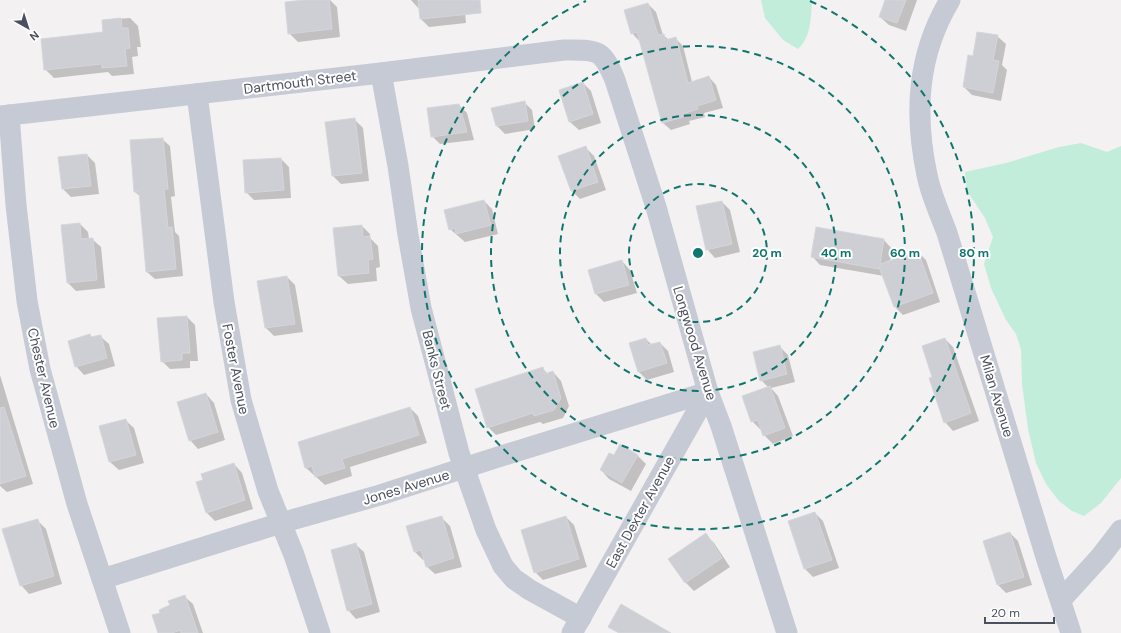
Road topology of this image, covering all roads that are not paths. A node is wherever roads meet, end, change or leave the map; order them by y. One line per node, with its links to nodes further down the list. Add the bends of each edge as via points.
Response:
1 (950, 0): 11 (street, Milan Avenue, via 932,40 921,82 919,113 924,160)
2 (600, 54): 3 (street, Dartmouth Street, via 564,50); 6 (street, Longwood Avenue, via 607,62 615,80 656,206)
3 (381, 73): 4 (street, Dartmouth Street); 7 (street, Banks Street, via 421,308)
4 (197, 94): 5 (street, Dartmouth Street); 8 (street, Foster Avenue, via 224,302 239,388 259,462)
5 (4, 115): 10 (street, Chester Avenue, via 27,301 38,362 77,504)
6 (708, 392): 7 (street, Jones Avenue); 12 (street, East Dexter Avenue); 15 (street, Longwood Avenue)
7 (464, 469): 8 (street, Jones Avenue); 12 (street, Banks Street, via 486,530 507,572)
8 (281, 524): 10 (street, Jones Avenue); 14 (street, Foster Avenue)
9 (1121, 530): 11 (street)
10 (102, 579): 13 (street, Chester Avenue)
11 (1061, 600): 16 (street, Milan Avenue)
12 (576, 625)
13 (120, 633)
14 (320, 633)
15 (787, 633)
16 (1071, 633)

